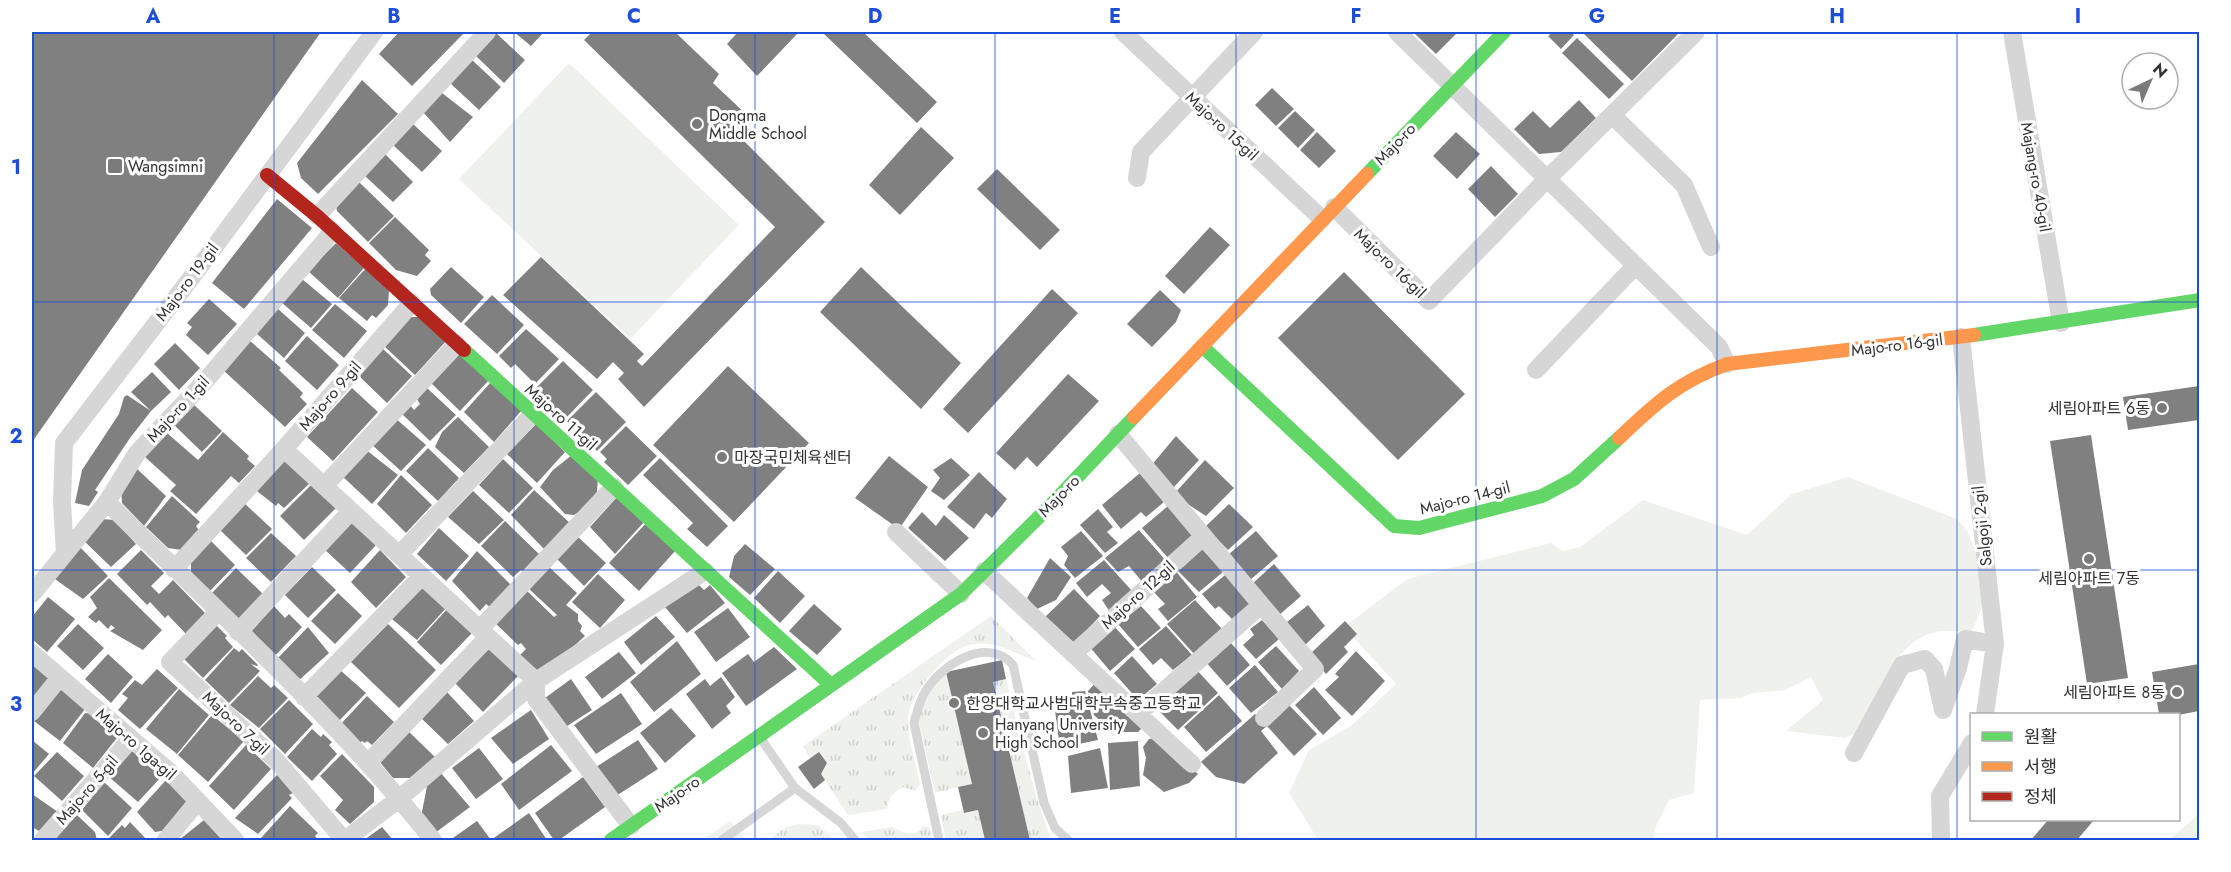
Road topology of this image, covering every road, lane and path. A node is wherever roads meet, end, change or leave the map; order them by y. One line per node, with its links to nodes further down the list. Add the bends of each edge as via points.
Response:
1 (374, 32): 12 (street, Majo-ro 19-gil)
2 (487, 32): 16 (street)
3 (1123, 32): 10 (street, Majo-ro 15-gil)
4 (1254, 32): 10 (street)
5 (1397, 32): 9 (street)
6 (1504, 32): 9 (street, Majo-ro)
7 (1696, 32): 11 (street, Majo-ro 16-gil)
8 (2012, 32): 22 (street, Majang-ro 40-gil)
9 (1451, 86): 14 (street); 15 (street, Majo-ro)
10 (1191, 97): 13 (street, via 1141,152); 15 (street, Majo-ro 15-gil)
11 (1612, 115): 14 (street, Majo-ro 16-gil); 18 (street, via 1684,185)
12 (267, 175): 16 (street, Majo-ro 11-gil); 37 (street, Majo-ro 19-gil, via 64,443)
13 (1137, 178)
14 (1547, 179): 15 (street, Majo-ro 16-gil, via 1429,301); 19 (street)
15 (1328, 213): 25 (street, Majo-ro)
16 (317, 216): 17 (street, Majo-ro 11-gil)
17 (333, 231): 21 (street, Majo-ro 11-gil); 33 (street, Majo-ro 1-gil, via 207,379 136,453)
18 (1711, 247)
19 (1635, 266): 26 (street, via 1719,347); 27 (street)
20 (2199, 300): 22 (street, Majo-ro 16-gil)
21 (412, 303): 24 (street, Majo-ro 11-gil); 30 (street, Majo-ro 9-gil)
22 (2061, 322): 23 (street, Majo-ro 16-gil)
23 (1961, 337): 26 (street, Majo-ro 16-gil); 49 (street, Salgoji 2-gil)
24 (457, 344): 28 (street, Majo-ro 11-gil); 31 (street)
25 (1202, 346): 26 (street, Majo-ro 14-gil, via 1394,526 1419,528 1542,496 1574,479 1665,395 1699,374); 29 (street, Majo-ro)
26 (1727, 364)
27 (1536, 370)
28 (534, 414): 32 (street, Majo-ro 11-gil); 38 (street)
29 (1118, 434): 36 (street); 41 (street, Majo-ro)
30 (284, 449): 31 (street); 39 (street)
31 (324, 486): 34 (street)
32 (614, 487): 40 (street, Majo-ro 11-gil); 48 (street)
33 (107, 502): 37 (street, Majo-ro 1-gil); 39 (street)
34 (351, 511): 38 (street); 47 (street)
35 (896, 532): 44 (street)
36 (1203, 537): 45 (street); 51 (street, Majo-ro 12-gil)
37 (65, 553): 43 (street, Majo-ro 1-gil)
38 (399, 555): 42 (street)
39 (174, 569): 46 (street)
40 (705, 571): 53 (street); 54 (street, Majo-ro 11-gil)
41 (984, 571): 44 (street, Majo-ro); 51 (street)
42 (422, 576): 48 (street); 55 (street)
43 (32, 594)
44 (961, 594): 54 (street, Majo-ro)
45 (1261, 605): 58 (street); 59 (street, via 1315,669)
46 (219, 612): 47 (street); 73 (street, Majo-ro 7-gil, via 170,662 275,759)
47 (238, 632): 55 (street)
48 (484, 633): 53 (street); 64 (street)
49 (1995, 644): 57 (street, Salgoji 2-gil); 63 (street, via 1965,639 1942,710 1934,669 1925,659 1902,665)
50 (32, 653): 52 (street, Majo-ro 1ga-gil)
51 (1073, 654): 58 (street)
52 (60, 677): 56 (street); 61 (street, Majo-ro 1ga-gil)
53 (536, 681): 67 (street); 69 (street, via 536,699)
54 (831, 685): 60 (street, Majo-ro)
55 (304, 697): 64 (street)
56 (32, 712)
57 (1985, 713)
58 (1138, 714): 65 (street)
59 (1264, 718)
60 (759, 736): 66 (lane); 69 (street, Majo-ro)
61 (131, 739): 68 (street, Majo-ro 1ga-gil); 70 (street, Majo-ro 5-gil)
62 (1970, 745): 80 (street, via 1940,796)
63 (1854, 753)
64 (368, 763): 67 (street)
65 (1192, 764)
66 (795, 788): 76 (lane); 77 (lane, via 841,823)
67 (400, 798): 73 (street); 74 (street)
68 (198, 801): 71 (street); 72 (street, Majo-ro 1ga-gil)
69 (631, 826): 75 (street, Majo-ro)
70 (43, 840)
71 (166, 840)
72 (235, 840)
73 (344, 840)
74 (433, 840)
75 (611, 840)
76 (722, 840)
77 (855, 840)
78 (939, 840): 79 (lane, via 914,723 918,706 941,672 961,658 992,653 1005,656 1013,665 1044,804 1055,828)
79 (1068, 840)
80 (1941, 840)

